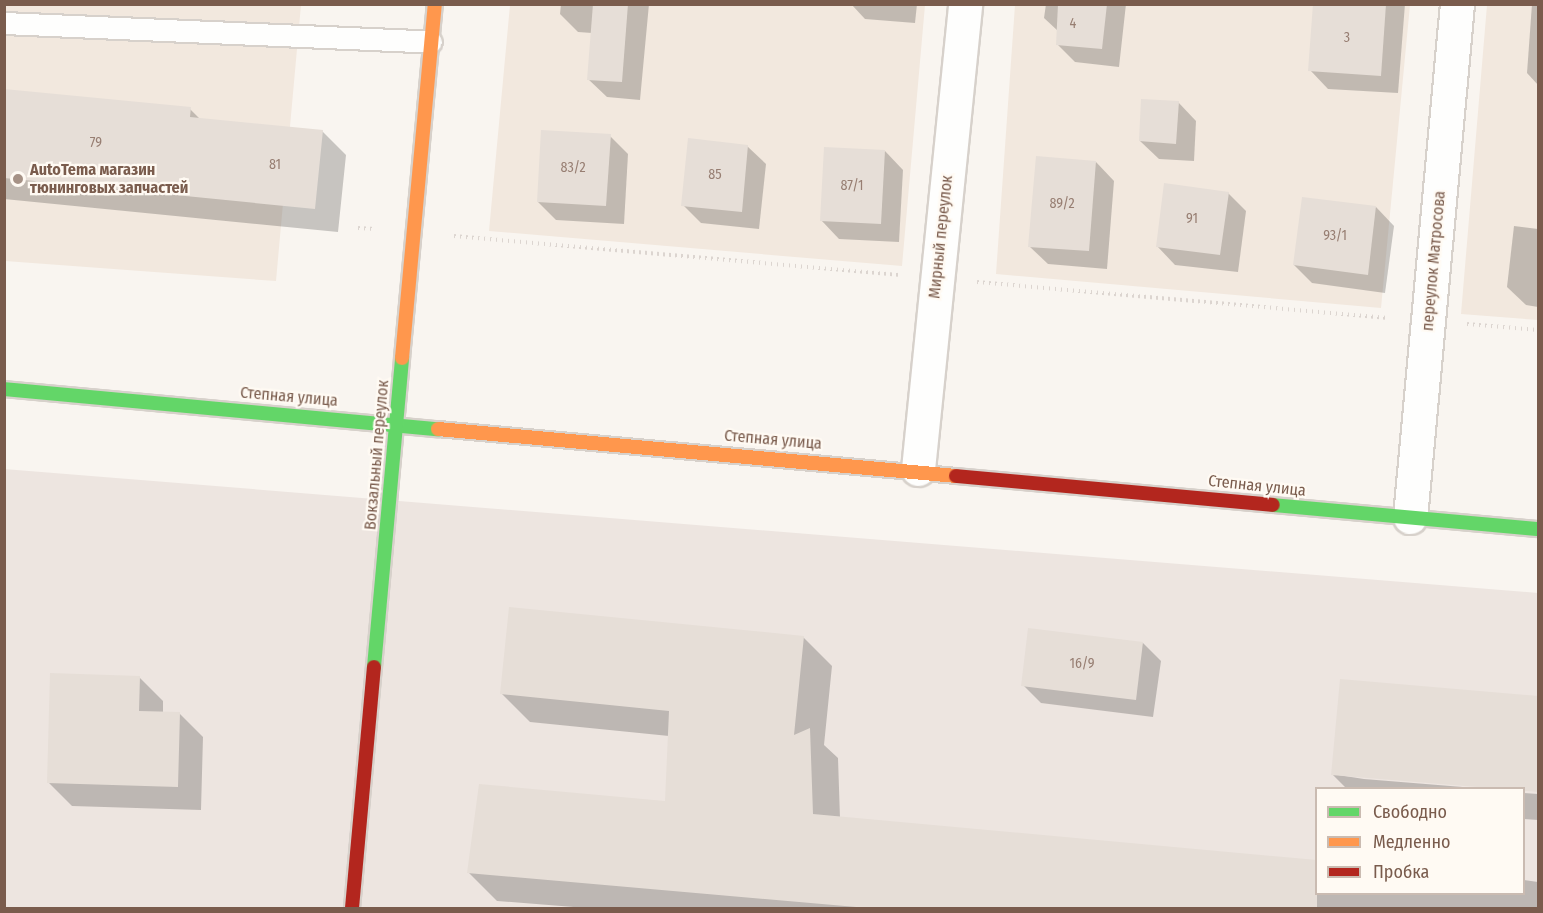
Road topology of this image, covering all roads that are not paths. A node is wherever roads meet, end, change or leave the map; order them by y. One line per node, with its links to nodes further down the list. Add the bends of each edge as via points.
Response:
1 (435, 4): 5 (main road, Вокзальный переулок)
2 (965, 4): 8 (street, Мирный переулок)
3 (1457, 4): 9 (street, переулок Матросова)
4 (4, 24): 5 (lane)
5 (432, 42): 7 (main road, Вокзальный переулок)
6 (4, 389): 7 (main road, Степная улица)
7 (397, 423): 8 (main road, Степная улица); 11 (main road, Вокзальный переулок)
8 (918, 469): 9 (main road, Степная улица)
9 (1410, 517): 10 (main road, Степная улица)
10 (1539, 529)
11 (352, 909)

